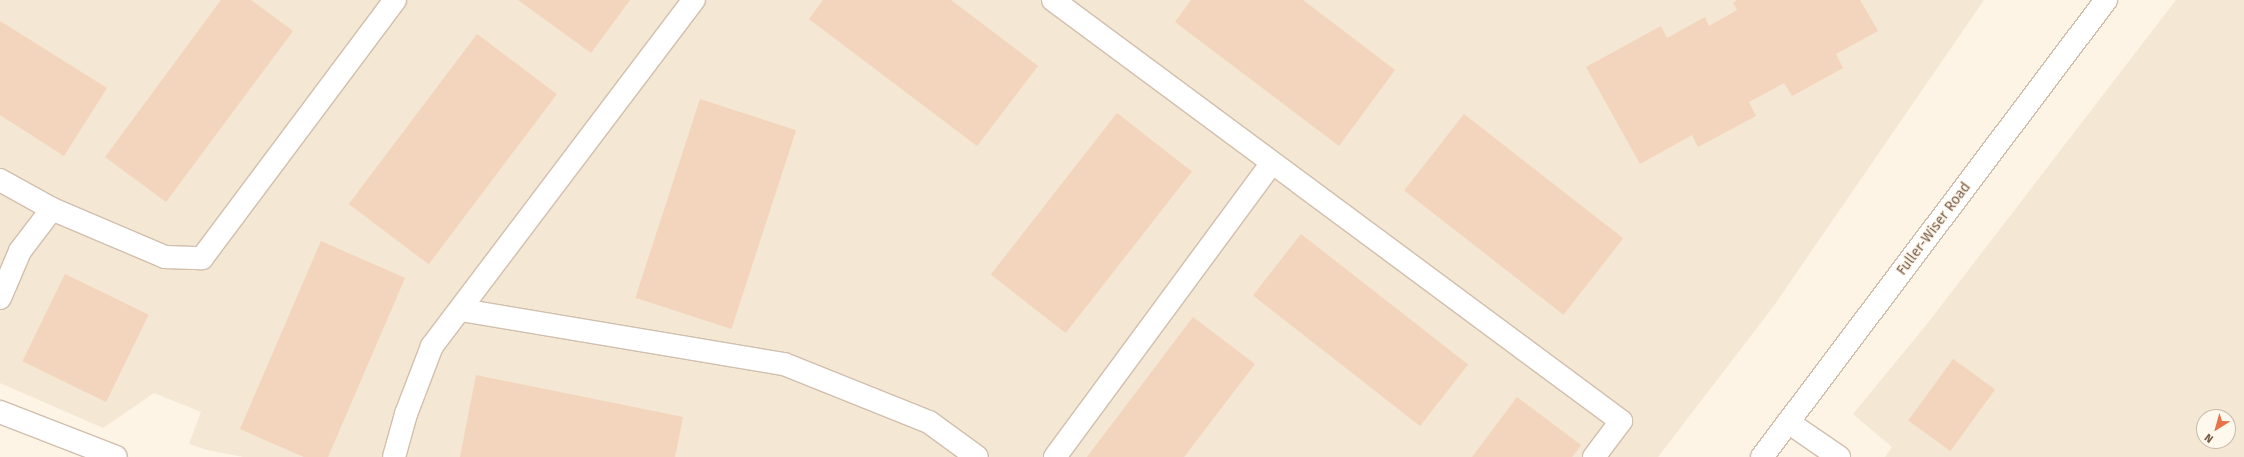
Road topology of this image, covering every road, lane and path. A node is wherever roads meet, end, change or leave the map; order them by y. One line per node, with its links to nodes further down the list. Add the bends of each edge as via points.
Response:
1 (395, 0): 7 (street, via 202,258 165,257)
2 (694, 0): 9 (street)
3 (1053, 0): 5 (street)
4 (2106, 0): 11 (street, Fuller-Wiser Road)
5 (1272, 163): 16 (street); 17 (street, via 1621,421)
6 (0, 180): 7 (street)
7 (52, 209): 8 (street, via 20,252)
8 (0, 298)
9 (461, 310): 14 (street, via 432,346 406,414); 15 (street, via 784,364 929,422)
10 (0, 412): 13 (street)
11 (1788, 422): 12 (street, Fuller-Wiser Road); 18 (street)
12 (1766, 456)
13 (116, 457)
14 (394, 457)
15 (977, 457)
16 (1055, 457)
17 (1594, 457)
18 (1839, 457)

